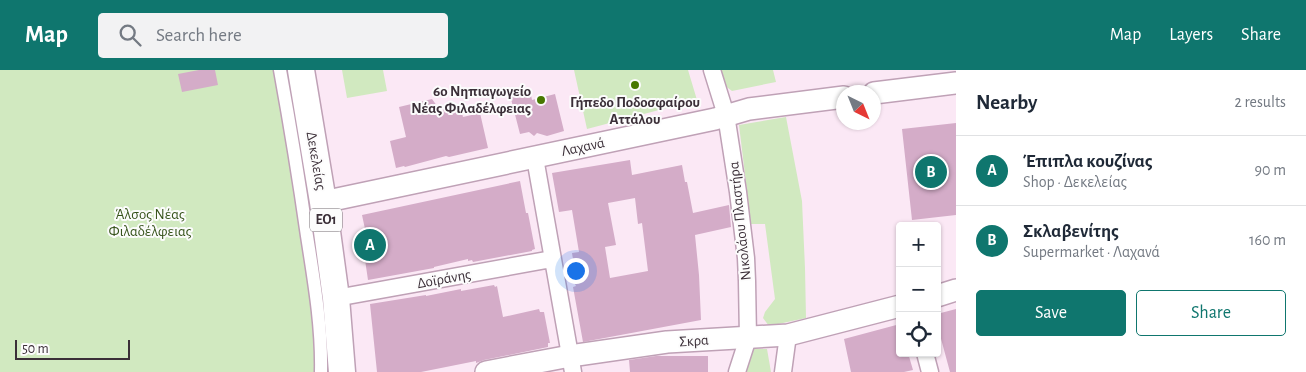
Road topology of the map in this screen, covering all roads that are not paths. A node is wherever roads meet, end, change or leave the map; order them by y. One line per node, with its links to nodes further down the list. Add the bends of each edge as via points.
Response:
1 (280, 70): 19 (street, via 313,271)
2 (301, 70): 9 (main road, Δεκελείας / ΕΟ1)
3 (712, 70): 7 (street, Νικολάου Πλαστήρα)
4 (956, 83): 5 (street)
5 (881, 92)
6 (836, 98): 7 (street, Λαχανά)
7 (726, 115): 8 (street, Λαχανά); 16 (street, Νικολάου Πλαστήρα, via 746,258)
8 (535, 158): 9 (street, Λαχανά); 10 (street)
9 (324, 202): 13 (main road, Δεκελείας / ΕΟ1)
10 (552, 259): 13 (street, Δοϊράνης); 18 (street)
11 (956, 290): 12 (street)
12 (941, 295)
13 (336, 298): 20 (main road, Δεκελείας / ΕΟ1)
14 (896, 307): 15 (street, Σκρα)
15 (788, 335): 16 (street, Σκρα); 23 (street)
16 (748, 338): 18 (street, Σκρα, via 667,342); 22 (street, Νικολάου Πλαστήρα)
17 (926, 357): 24 (street)
18 (572, 364): 21 (street, Σκρα)
19 (320, 372)
20 (342, 372)
21 (486, 372)
22 (737, 372)
23 (784, 372)
24 (930, 372)

